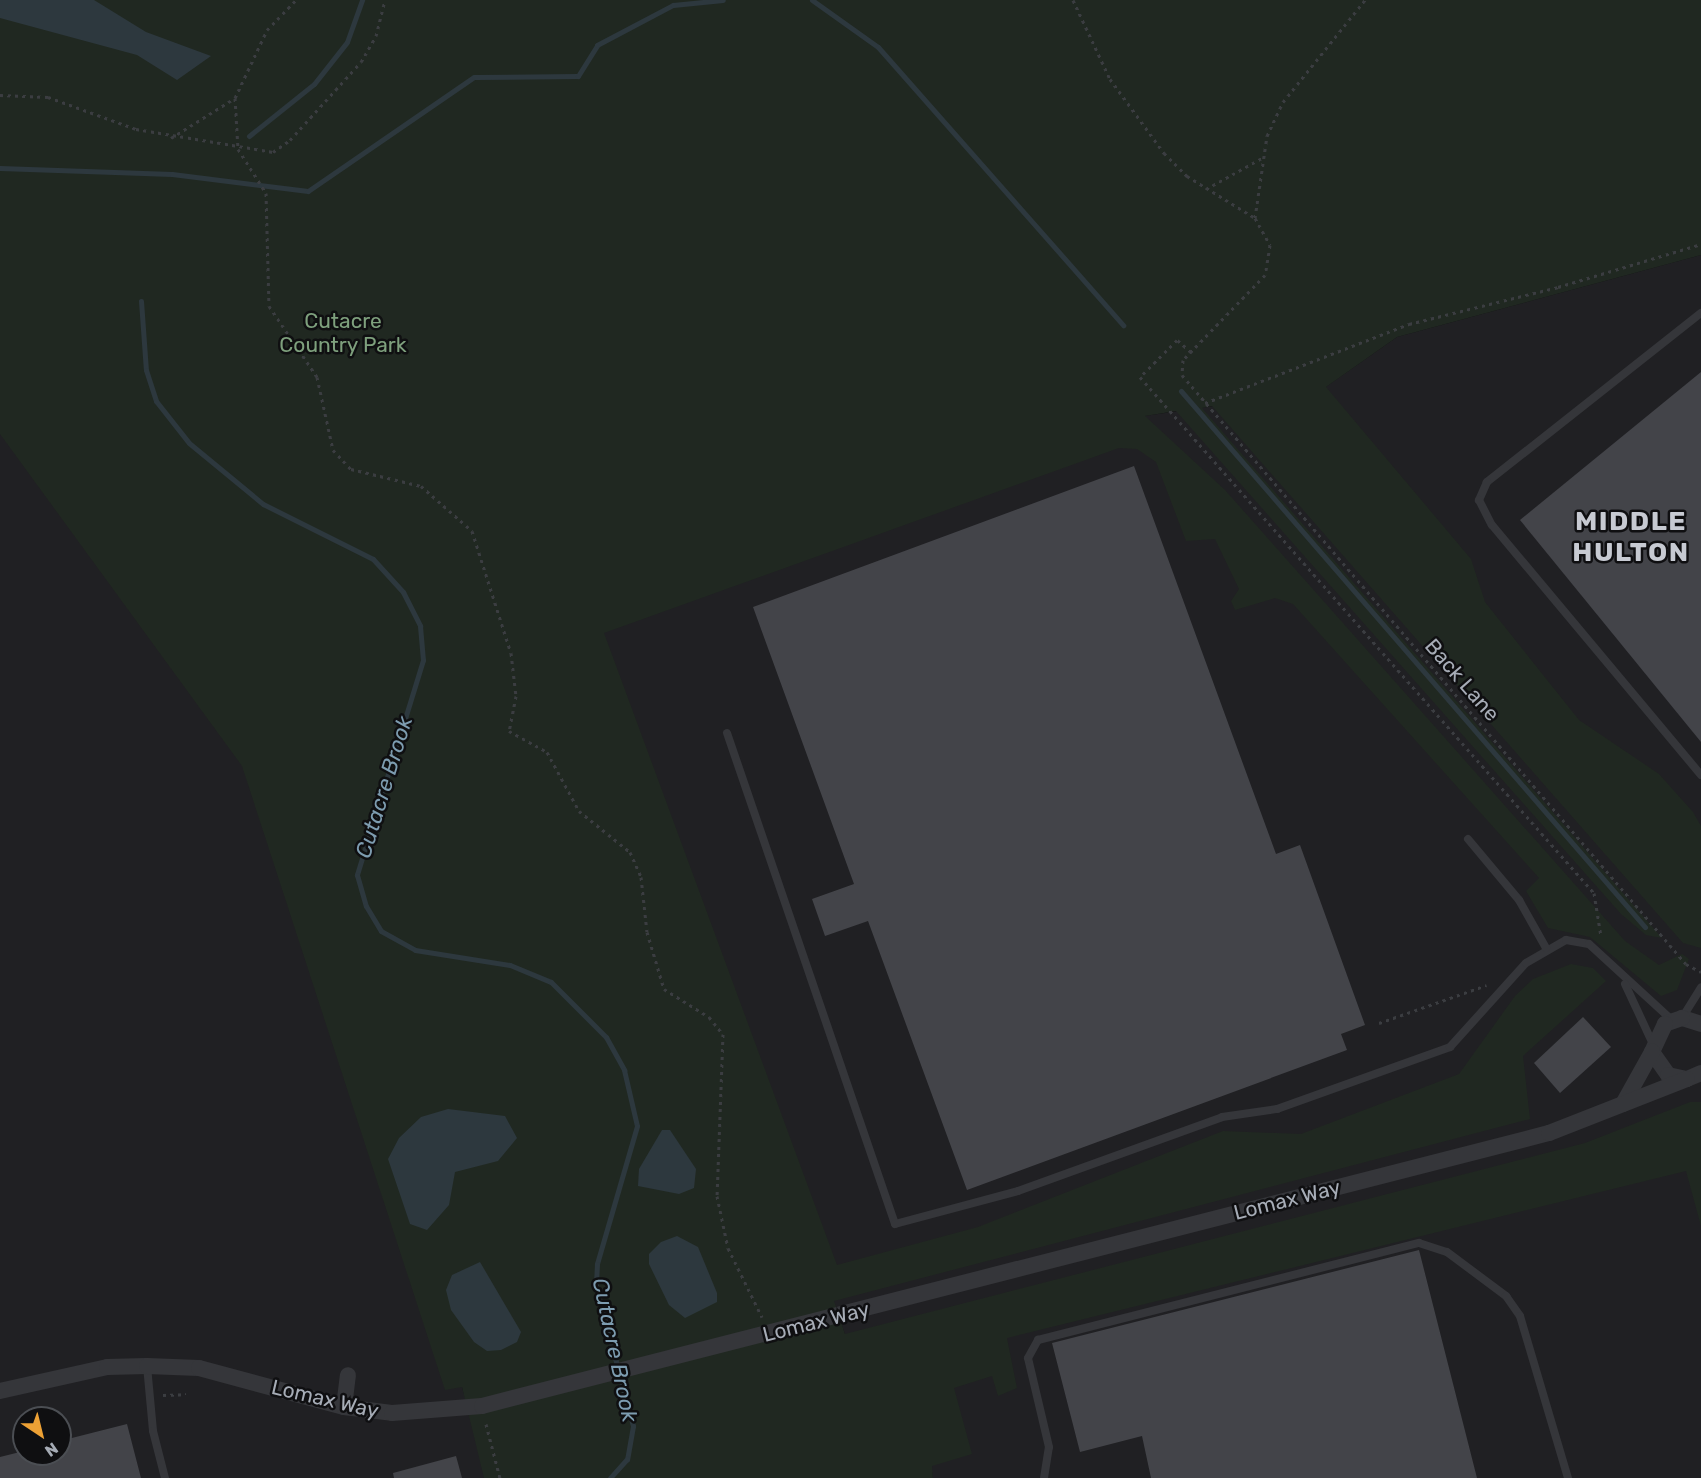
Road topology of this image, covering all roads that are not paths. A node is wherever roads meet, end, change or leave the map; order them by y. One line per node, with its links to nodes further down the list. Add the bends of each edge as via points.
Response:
1 (1701, 313): 3 (lane, via 1487,482 1479,500 1492,525)
2 (727, 733): 5 (lane, via 895,1224 1018,1191 1222,1117 1277,1109 1450,1047 1502,994 1526,963)
3 (1701, 775)
4 (1468, 839): 5 (lane, via 1519,900)
5 (1546, 948): 6 (lane, via 1566,940 1589,945)
6 (1624, 982): 8 (lane); 10 (lane)
7 (1701, 988): 8 (lane)
8 (1677, 1019): 9 (street); 10 (street, via 1659,1029)
9 (1701, 1024)
10 (1652, 1048): 11 (street, via 1660,1070); 12 (street)
11 (1697, 1076): 12 (street, Lomax Way)
12 (1623, 1105): 16 (street, Lomax Way, via 1549,1133 576,1384 460,1410 392,1413)
13 (147, 1366): 15 (street, Lomax Way, via 107,1366); 16 (street, Lomax Way, via 198,1368); 17 (lane)
14 (348, 1375): 16 (street)
15 (0, 1391)
16 (344, 1407)
17 (165, 1478)
18 (1044, 1478): 19 (lane, via 1049,1447 1028,1358 1038,1340 1419,1243 1447,1252 1506,1296 1521,1317)
19 (1568, 1478)

